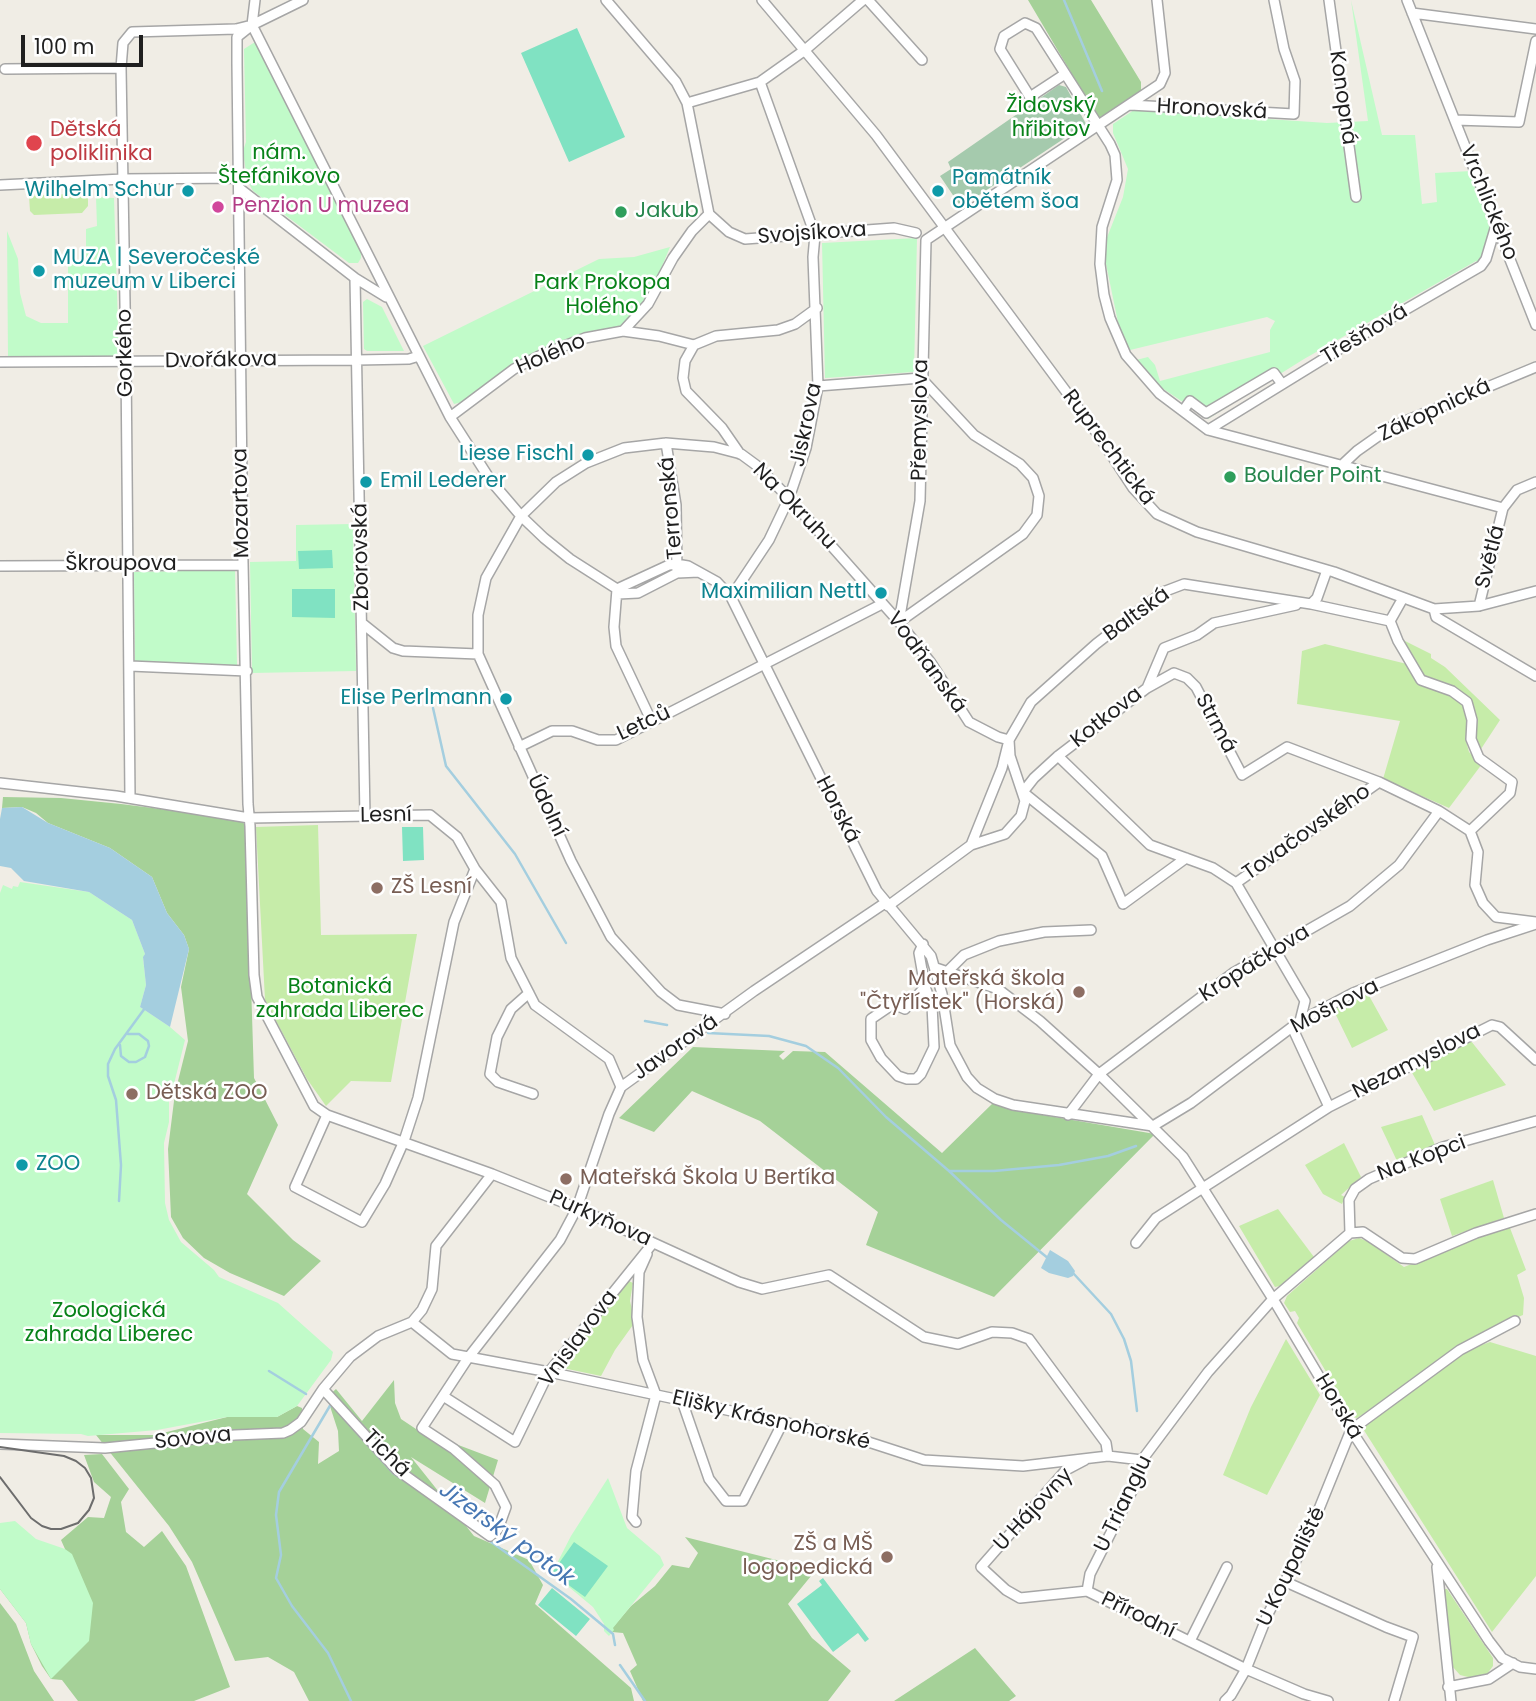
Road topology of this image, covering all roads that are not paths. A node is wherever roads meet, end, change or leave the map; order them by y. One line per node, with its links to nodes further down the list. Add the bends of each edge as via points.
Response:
1 (255, 0): 11 (street)
2 (303, 0): 11 (street, Gorkého)
3 (606, 0): 20 (street, via 676,82)
4 (762, 0): 14 (street, Ruprechtická)
5 (866, 0): 14 (street); 15 (street)
6 (1157, 0): 21 (street, via 1164,76)
7 (1274, 0): 21 (street, Hronovská, via 1295,81 1294,114)
8 (1329, 0): 27 (street, Konopná)
9 (1407, 0): 10 (street, Vrchlického)
10 (1412, 13): 12 (street); 22 (street, Vrchlického)
11 (252, 25): 16 (street, Gorkého, via 132,32 123,43); 25 (street, via 237,37); 34 (street)
12 (1536, 29)
13 (1536, 41): 22 (street, Vrchlického, via 1519,122)
14 (805, 50): 19 (street); 30 (street, Ruprechtická)
15 (922, 60)
16 (121, 68): 17 (street); 24 (street, Gorkého)
17 (5, 69)
18 (1065, 74): 18 (street, via 1036,28 1025,23 1004,36 1000,49 1030,97); 23 (street)
19 (760, 82): 20 (street); 32 (street)
20 (687, 103): 28 (street)
21 (1130, 105): 23 (street)
22 (1455, 120): 29 (street, Vrchlického)
23 (1097, 125): 30 (street); 48 (street, via 1115,155 1117,170 1102,227 1100,264 1110,318 1126,355 1160,394)
24 (123, 179): 25 (street); 26 (street); 43 (street, Gorkého)
25 (238, 183): 33 (street); 40 (street, Mozartova)
26 (0, 185)
27 (1356, 197)
28 (709, 214): 32 (street, Svojsíkova, via 745,239); 37 (street, via 673,258 648,304)
29 (1497, 222): 36 (street, Vrchlického); 46 (street, Třešňová, via 1481,266)
30 (944, 227): 45 (street, Přemyslova, via 926,240); 62 (street, Ruprechtická, via 1133,488 1157,514 1197,532)
31 (916, 233): 32 (street, Svojsíkova, via 894,228)
32 (815, 235): 35 (street, Jiskrova)
33 (355, 278): 34 (street); 41 (street)
34 (389, 299): 39 (street)
35 (817, 308): 38 (street, via 779,330 716,336); 47 (street, Jiskrova)
36 (1536, 325)
37 (623, 331): 38 (street, Holého); 49 (street, Holého, via 585,338 543,354 514,369)
38 (694, 345): 52 (street, via 685,360 686,391)
39 (419, 356): 41 (street); 49 (street)
40 (241, 360): 41 (street, Dvořákova); 43 (street, Dvořákova); 58 (street, Mozartova)
41 (357, 360): 73 (street, Zborovská)
42 (0, 362): 43 (street, Dvořákova)
43 (126, 362): 60 (street, Gorkého)
44 (1536, 367): 53 (street, Zákopnická, via 1391,427)
45 (921, 378): 47 (street); 72 (street, Přemyslova, via 920,501); 72 (street, via 974,435 1020,464 1033,478 1039,496 1037,515 1023,534)
46 (1282, 384): 48 (street, via 1274,373 1206,413 1190,401); 50 (street, Třešňová)
47 (818, 386): 55 (street, Jiskrova, via 806,448)
48 (1183, 411): 50 (street)
49 (450, 417): 57 (street, via 491,481)
50 (1208, 430): 53 (street)
51 (666, 443): 52 (street, Na Okruhu); 57 (street, Na Okruhu, via 624,448 586,463 556,482); 61 (street, Terronská, via 676,505)
52 (741, 454): 55 (street, Na Okruhu)
53 (1341, 466): 56 (street)
54 (1536, 482): 56 (street, Světlá, via 1517,490)
55 (789, 498): 65 (street, Jiskrova, via 769,540); 67 (street, Na Okruhu)
56 (1503, 508): 69 (street, Světlá)
57 (521, 516): 63 (street, via 570,559); 74 (street, Na Okruhu, via 486,578 478,615)
58 (243, 565): 60 (street, Škroupova); 77 (street, Mozartova)
59 (0, 566): 60 (street, Škroupova)
60 (128, 566): 75 (street, Gorkého)
61 (677, 568): 63 (street, via 669,565); 65 (street, via 701,572)
62 (1327, 570): 66 (street, Ruprechtická); 68 (street, via 1317,598)
63 (617, 591): 80 (street, via 616,646)
64 (1536, 591): 69 (street)
65 (731, 597): 76 (street)
66 (1403, 598): 70 (street, Ruprechtická); 71 (street)
67 (882, 604): 72 (street, Vodňanská); 76 (street, Letců)
68 (1306, 604): 71 (street, Baltská); 79 (street, Kotkova, via 1214,623 1164,648); 81 (street, Baltská, via 1184,584 1163,592 1038,695)
69 (1479, 606): 70 (street)
70 (1434, 609): 78 (street, Ruprechtická, via 1436,617)
71 (1390, 621): 91 (street, via 1421,680 1467,702 1471,739 1479,758 1512,782 1510,793)
72 (900, 622): 81 (street, Vodňanská, via 969,722)
73 (363, 624): 74 (street, via 403,652); 89 (street, Zborovská)
74 (478, 654): 82 (street, Údolní)
75 (130, 666): 77 (street); 87 (street, Gorkého)
76 (764, 666): 80 (street, Letců); 96 (street, Horská)
77 (247, 671): 90 (street, Mozartova)
78 (1536, 676)
79 (1147, 688): 83 (street, Kotkova); 84 (street, Strmá, via 1174,673 1187,678 1242,775 1287,747)
80 (651, 720): 82 (street, Letců, via 616,740 552,731)
81 (1009, 740): 86 (street); 92 (street, Baltská)
82 (519, 747): 107 (street, Údolní, via 611,937 678,1005)
83 (1058, 756): 86 (street, Kotkova); 93 (street, via 1150,845)
84 (1379, 782): 88 (street); 95 (street, Tovačovského)
85 (0, 783): 87 (street, Lesní)
86 (1023, 792): 92 (street, Kotkova, via 1021,816 1005,834); 93 (street, via 1102,856 1123,904)
87 (130, 798): 90 (street, Lesní)
88 (1439, 811): 91 (street); 102 (street, Kropáčkova, via 1399,865 1350,906)
89 (365, 816): 90 (street, Lesní); 94 (street, Lesní, via 430,815 457,837)
90 (249, 818): 114 (street, via 257,997 314,1106)
91 (1470, 831): 97 (street, via 1478,852 1475,885)
92 (971, 845): 96 (street)
93 (1186, 858): 95 (street)
94 (475, 869): 106 (street, Lesní, via 501,902 511,958); 118 (street, via 454,922 418,1098)
95 (1236, 883): 102 (street)
96 (887, 905): 101 (street, Horská); 107 (street, Javorová)
97 (1496, 917): 98 (street); 100 (street)
98 (1536, 923): 100 (street, Mošnova)
99 (1091, 930): 104 (street, via 1044,932 999,941 964,955)
100 (1499, 936): 108 (street, Mošnova, via 1353,993)
101 (923, 944): 103 (street, Horská); 105 (street, via 919,953)
102 (1275, 950): 108 (street, via 1305,1001); 110 (street, Kropáčkova, via 1233,973)
103 (936, 968): 104 (street, Horská); 115 (street, Horská, via 950,1045 967,1077 995,1099)
104 (947, 972): 110 (street, Horská, via 998,989)
105 (925, 987): 105 (street, via 932,1005 934,1047 921,1074 907,1079 881,1058 872,1040 871,1019 893,1004 905,1009)
106 (529, 993): 111 (street, Lesní, via 535,1005 609,1059); 112 (street, via 511,1009 496,1037 490,1074 498,1082)
107 (725, 1014): 111 (street, Javorová)
108 (1296, 1024): 113 (street, Nezamyslova); 117 (street, Mošnova)
109 (1536, 1060): 113 (street, Nezamyslova, via 1492,1025)
110 (1099, 1074): 115 (street, Kropáčkova); 117 (street, Horská)
111 (621, 1087): 121 (street, Javorová)
112 (533, 1094)
113 (1329, 1107): 120 (street, Nezamyslova)
114 (327, 1115): 118 (street, Purkyňova); 118 (street, via 295,1187 362,1222)
115 (1068, 1115): 117 (street, Horská)
116 (1536, 1121): 123 (street, Na Kopci, via 1443,1147 1369,1179 1349,1200)
117 (1153, 1126): 120 (street, Horská)
118 (404, 1141): 119 (street, Purkyňova)
119 (492, 1174): 121 (street, Purkyňova); 128 (street, via 436,1245 432,1289)
120 (1203, 1186): 124 (street, Nezamyslova, via 1156,1218); 126 (street, Horská)
121 (577, 1208): 125 (street, Purkyňova); 129 (street, Javorová, via 560,1240)
122 (1536, 1214): 123 (street, via 1415,1259 1402,1258 1363,1233)
123 (1350, 1233): 126 (street)
124 (1136, 1242)
125 (653, 1243): 130 (street, Vnislavova); 132 (street, via 639,1272 637,1317 643,1360); 138 (street, Purkyňova, via 762,1289 829,1275 924,1337 958,1344 992,1332 1029,1339 1106,1443)
126 (1273, 1299): 136 (street, Horská); 140 (street, U Trianglu, via 1208,1372)
127 (1515, 1321): 136 (street, via 1460,1350)
128 (412, 1322): 129 (street, Elišky Krásnohorské, via 452,1354); 131 (street, Sovova, via 378,1336 350,1357)
129 (468, 1358): 130 (street, Elišky Krásnohorské); 133 (street, Javorová)
130 (549, 1372): 132 (street, Elišky Krásnohorské); 133 (street, Vnislavova, via 515,1442)
131 (323, 1388): 137 (street, Sovova, via 301,1422 283,1433 105,1448); 142 (street, Tichá, via 396,1469)
132 (656, 1395): 134 (street, Elišky Krásnohorské); 141 (street, via 636,1471 632,1517)
133 (443, 1396): 142 (street, Javorová, via 422,1428 495,1485 506,1507 498,1529)
134 (682, 1401): 135 (street, Elišky Krásnohorské); 135 (street, via 709,1479 726,1501 743,1501)
135 (783, 1422): 139 (street, Elišky Krásnohorské, via 853,1437 924,1460 1023,1466)
136 (1351, 1430): 143 (street, Horská); 145 (street, U Koupaliště)
137 (0, 1444)
138 (1108, 1456): 139 (street, Elišky Krásnohorské); 140 (street, Elišky Krásnohorské)
139 (1090, 1458): 146 (street, U Hájovny, via 1066,1471 981,1567 1020,1598)
140 (1142, 1461): 146 (street, U Trianglu, via 1138,1479 1090,1574)
141 (636, 1522)
142 (490, 1536)
143 (1436, 1563): 148 (street, Horská, via 1502,1658); 151 (street)
144 (1227, 1567): 147 (street, Přírodní)
145 (1286, 1582): 149 (street, U Koupaliště); 154 (street, via 1413,1637)
146 (1087, 1591): 147 (street, Přírodní)
147 (1190, 1641): 149 (street, Přírodní)
148 (1513, 1663): 150 (street, Horská); 151 (street, via 1489,1679)
149 (1246, 1669): 152 (street, U Koupaliště); 153 (street, Přírodní)
150 (1536, 1669)
151 (1448, 1687): 155 (street)
152 (1225, 1701)
153 (1328, 1701)
154 (1394, 1701)
155 (1451, 1701)

